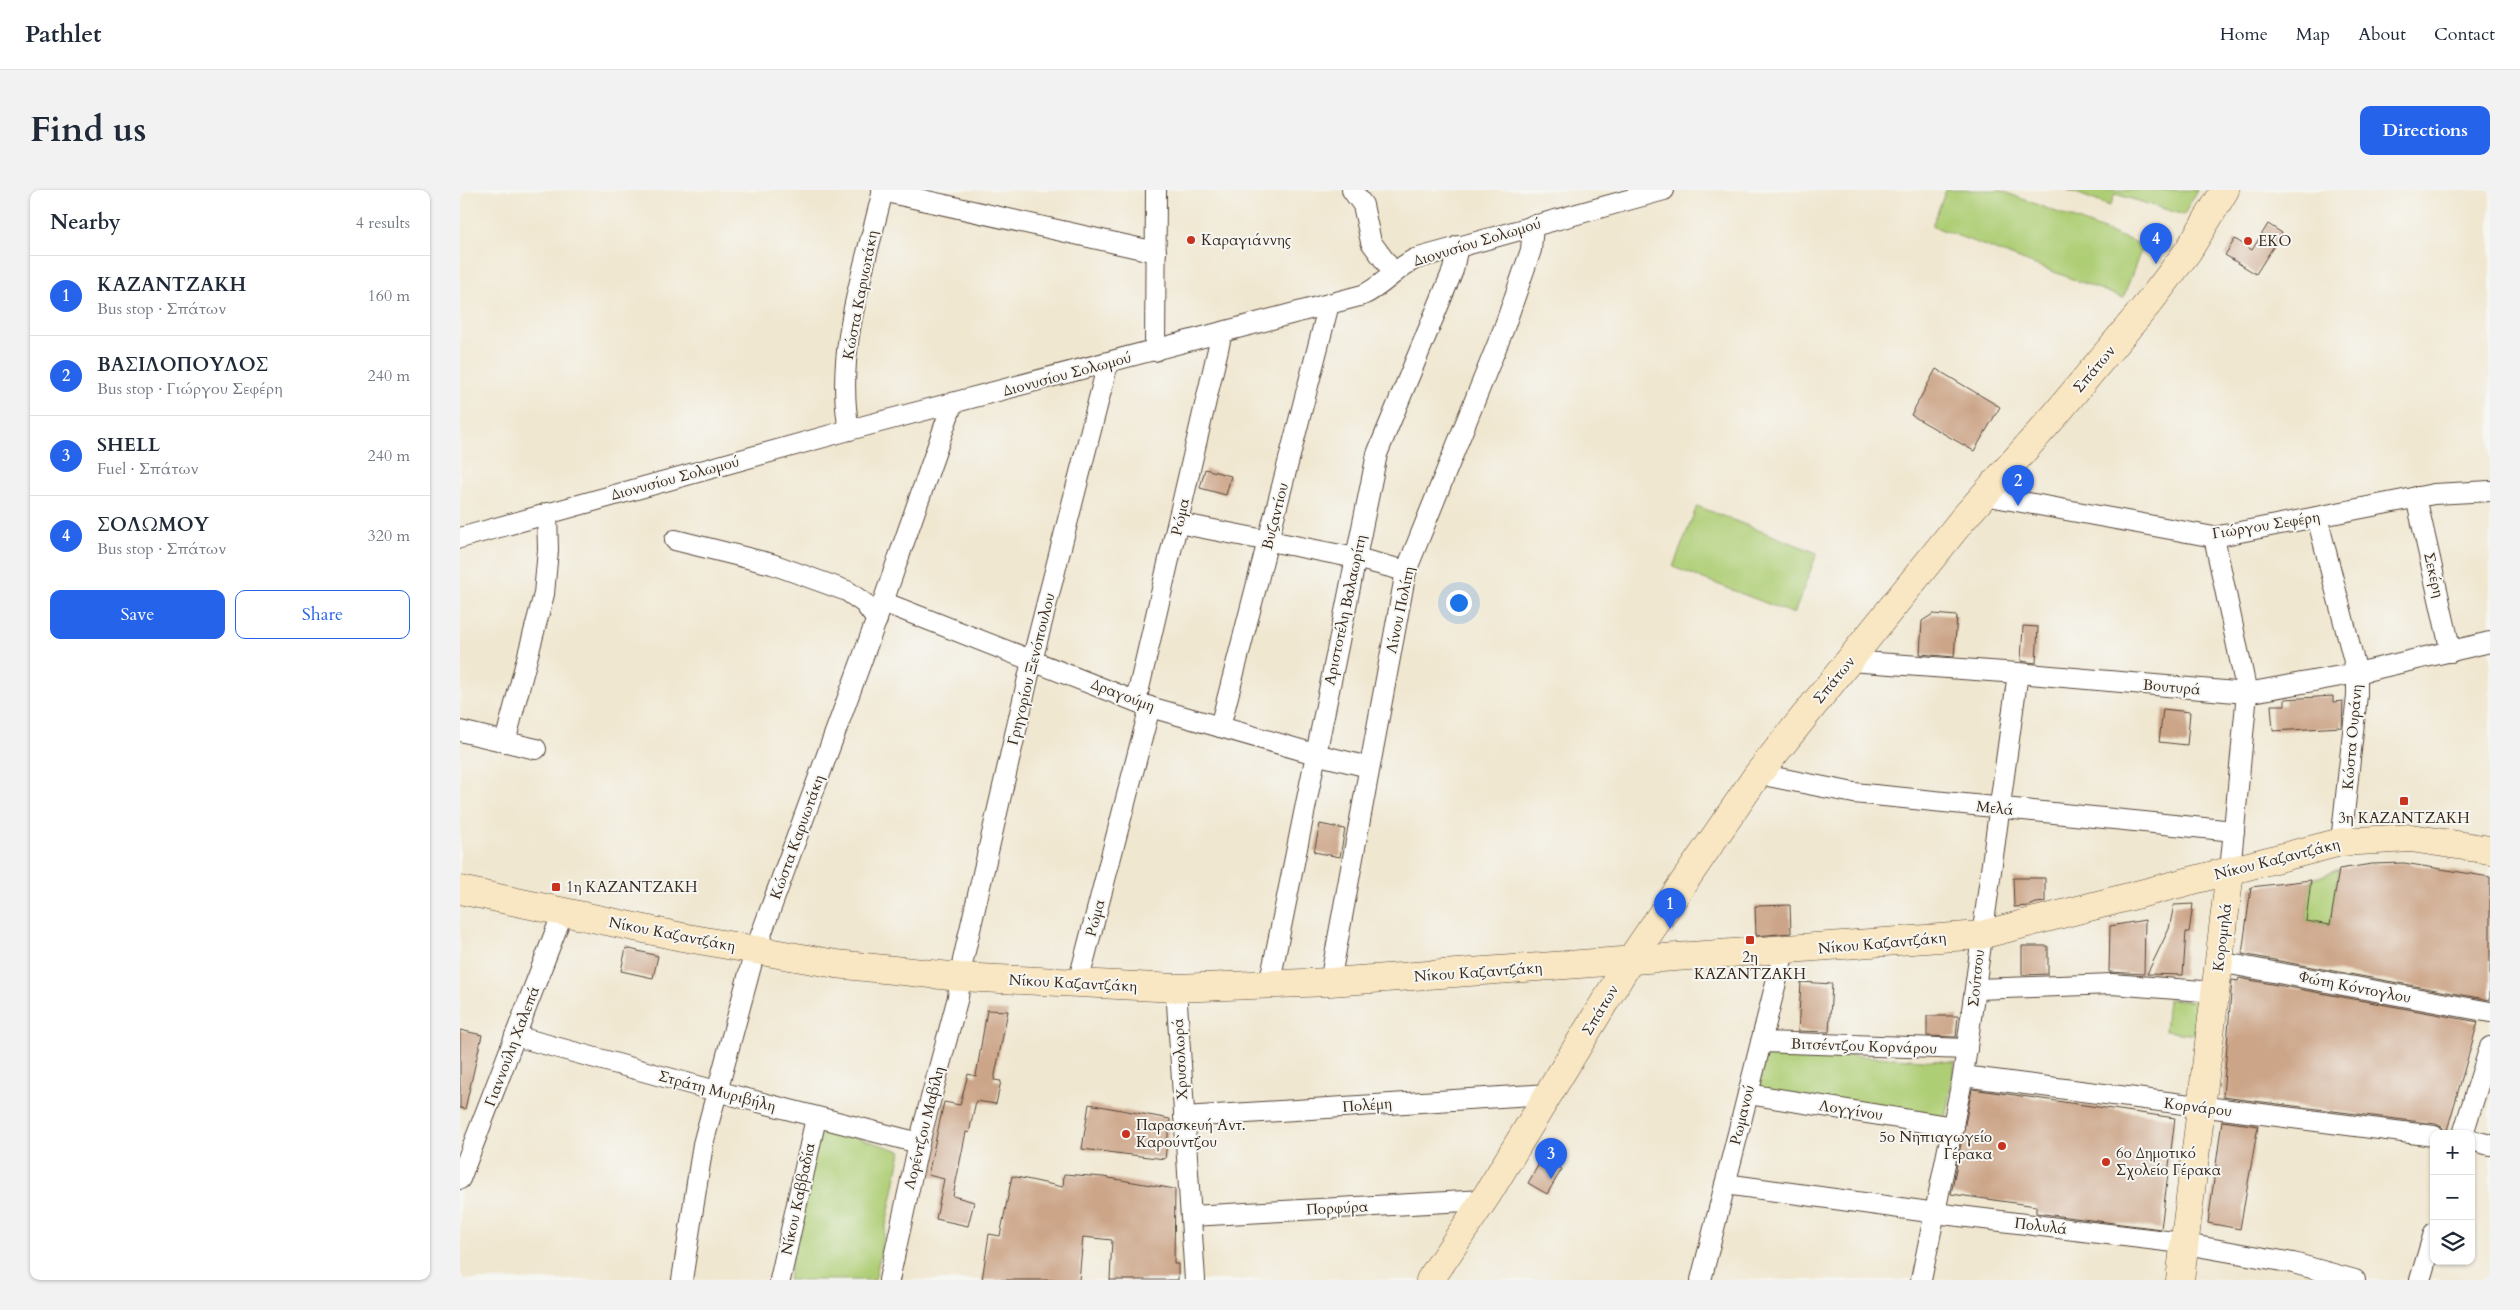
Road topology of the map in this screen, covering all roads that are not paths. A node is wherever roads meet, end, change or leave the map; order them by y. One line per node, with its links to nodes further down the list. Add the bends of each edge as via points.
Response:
1 (1156, 190): 8 (street)
2 (1352, 190): 9 (street, via 1363,205 1371,242)
3 (1664, 190): 6 (street, Διονυσίου Σολωμού)
4 (2225, 190): 17 (street, Σπάτων, via 2188,251 2151,300)
5 (882, 191): 8 (street); 15 (street, Κώστα Καρυωτάκη, via 849,337 844,398)
6 (1533, 225): 7 (street, Διονυσίου Σολωμού); 27 (street, Λίνου Πολίτη, via 1531,250 1504,328)
7 (1458, 246): 9 (street, Διονυσίου Σολωμού, via 1415,259); 26 (street, Αριστοτέλη Βαλαωρίτη, via 1454,270 1378,454)
8 (1156, 252): 12 (street)
9 (1393, 272): 10 (street, Διονυσίου Σολωμού, via 1373,290)
10 (1329, 304): 11 (street, Διονυσίου Σολωμού); 25 (street, Βυζαντίου)
11 (1222, 332): 12 (street, Διονυσίου Σολωμού); 21 (street, Ρώμα)
12 (1155, 350): 13 (street, Διονυσίου Σολωμού)
13 (1108, 363): 14 (street, Διονυσίου Σολωμού); 31 (street, Γρηγορίου Ξενόπουλου)
14 (952, 405): 15 (street, Διονυσίου Σολωμού); 28 (street, Κώστα Καρυωτάκη)
15 (850, 430): 19 (street, Διονυσίου Σολωμού)
16 (2490, 491): 18 (street, Γιώργου Σεφέρη)
17 (1984, 495): 22 (street, Γιώργου Σεφέρη); 32 (street, Σπάτων)
18 (2416, 497): 20 (street, Γιώργου Σεφέρη); 30 (street, Σεκέρη)
19 (547, 513): 23 (street, Διονυσίου Σολωμού); 39 (street, via 544,594)
20 (2316, 517): 22 (street, Γιώργου Σεφέρη); 34 (street, Κώστα Ουράνη)
21 (1178, 523): 25 (street); 36 (street, Ρώμα)
22 (2214, 537): 35 (street, Κορομηλά)
23 (460, 538)
24 (674, 540): 28 (street, via 772,564 833,585)
25 (1269, 541): 26 (street); 37 (street, Βυζαντίου)
26 (1356, 558): 27 (street); 41 (street, Αριστοτέλη Βαλαωρίτη)
27 (1406, 571): 42 (street, Λίνου Πολίτη)
28 (880, 611): 31 (street, Δραγούμη); 52 (street, Κώστα Καρυωτάκη)
29 (2490, 642): 30 (street, Βουτυρά)
30 (2451, 652): 34 (street, Βουτυρά)
31 (1032, 661): 36 (street, Δραγούμη); 56 (street, Γρηγορίου Ξενόπουλου)
32 (1849, 661): 33 (street, Βουτυρά); 43 (street, Σπάτων)
33 (2018, 673): 35 (street, Βουτυρά); 44 (street, Σούτσου)
34 (2357, 673): 35 (street, Βουτυρά); 46 (street, Κώστα Ουράνη, via 2358,695)
35 (2247, 693): 45 (street, Κορομηλά)
36 (1143, 704): 37 (street, Δραγούμη); 58 (street, Ρώμα)
37 (1220, 727): 41 (street, Δραγούμη)
38 (460, 731): 39 (street)
39 (505, 742): 40 (street)
40 (536, 749)
41 (1315, 754): 42 (street, Δραγούμη); 59 (street, Αριστοτέλη Βαλαωρίτη)
42 (1369, 767): 57 (street, Λίνου Πολίτη)
43 (1758, 774): 44 (street, Μελά, via 1854,793); 54 (street, Σπάτων)
44 (1998, 809): 45 (street, Μελά); 51 (street, Σούτσου)
45 (2234, 831): 48 (street, Κορομηλά)
46 (2341, 842): 47 (street, Νίκου Καζαντζάκη, via 2411,838); 48 (street, Νίκου Καζαντζάκη)
47 (2490, 850)
48 (2230, 871): 51 (street, Νίκου Καζαντζάκη); 55 (street, Κορομηλά)
49 (460, 890): 50 (street, Νίκου Καζαντζάκη)
50 (563, 912): 52 (street, Νίκου Καζαντζάκη); 64 (street, Γιαννούλη Χαλεπά)
51 (1981, 935): 53 (street, Νίκου Καζαντζάκη); 61 (street, Σούτσου)
52 (755, 951): 56 (street, Νίκου Καζαντζάκη, via 836,964); 69 (street, Κώστα Καρυωτάκη)
53 (1784, 951): 54 (street, Νίκου Καζαντζάκη); 65 (street, Ρωμανού)
54 (1630, 962): 57 (street, Νίκου Καζαντζάκη); 70 (street, Σπάτων)
55 (2219, 962): 62 (street, Κορομηλά); 63 (street, Φώτη Κόντογλου)
56 (960, 977): 58 (street, Νίκου Καζαντζάκη); 79 (street, Λορέντζου Μαβίλη, via 958,996)
57 (1330, 982): 59 (street, Νίκου Καζαντζάκη)
58 (1078, 983): 60 (street, Νίκου Καζαντζάκη)
59 (1269, 986): 60 (street, Νίκου Καζαντζάκη)
60 (1176, 988): 73 (street, Χρυσολωρά)
61 (1976, 989): 62 (street, via 2112,984); 67 (street, Σούτσου)
62 (2215, 992): 72 (street, Κορομηλά)
63 (2490, 1012)
64 (516, 1036): 69 (street, Στράτη Μυριβήλη); 81 (street, Γιαννούλη Χαλεπά)
65 (1761, 1042): 67 (street, Βιτσέντζου Κορνάρου); 71 (street, Ρωμανού)
66 (2490, 1047): 76 (street)
67 (1967, 1049): 68 (street, Σούτσου)
68 (1963, 1076): 72 (street, Κορνάρου); 75 (street, Σούτσου)
69 (716, 1091): 74 (street, Στράτη Μυριβήλη); 88 (street, Κώστα Καρυωτάκη, via 703,1144)
70 (1549, 1094): 73 (street, Πολέμη); 83 (street, Σπάτων)
71 (1748, 1094): 75 (street, Λογγίνου); 82 (street, Ρωμανού)
72 (2201, 1106): 77 (street, Κορνάρου); 86 (street, Κορομηλά)
73 (1184, 1117): 85 (street, Χρυσολωρά)
74 (816, 1118): 79 (street, Στράτη Μυριβήλη); 89 (street, Νίκου Καββαδία)
75 (1954, 1126): 84 (street, Σούτσου)
76 (2464, 1130)
77 (2430, 1135)
78 (2475, 1141): 80 (street)
79 (919, 1143): 90 (street, Λορέντζου Μαβίλη)
80 (2490, 1145)
81 (461, 1173)
82 (1725, 1184): 84 (street, Πολυλά); 94 (street, Ρωμανού)
83 (1484, 1200): 85 (street, Πορφύρα); 92 (street, Σπάτων); 93 (street, Σπάτων)
84 (1936, 1213): 86 (street, Πολυλά); 95 (street, Σούτσου)
85 (1191, 1216): 91 (street, Χρυσολωρά)
86 (2184, 1244): 96 (street, Κορομηλά); 97 (street, Πολυλά, via 2293,1263)
87 (2430, 1246): 98 (street)
88 (682, 1280)
89 (780, 1280)
90 (889, 1280)
91 (1195, 1280)
92 (1430, 1280)
93 (1444, 1280)
94 (1701, 1280)
95 (1921, 1280)
96 (2180, 1280)
97 (2355, 1280)
98 (2420, 1280)

